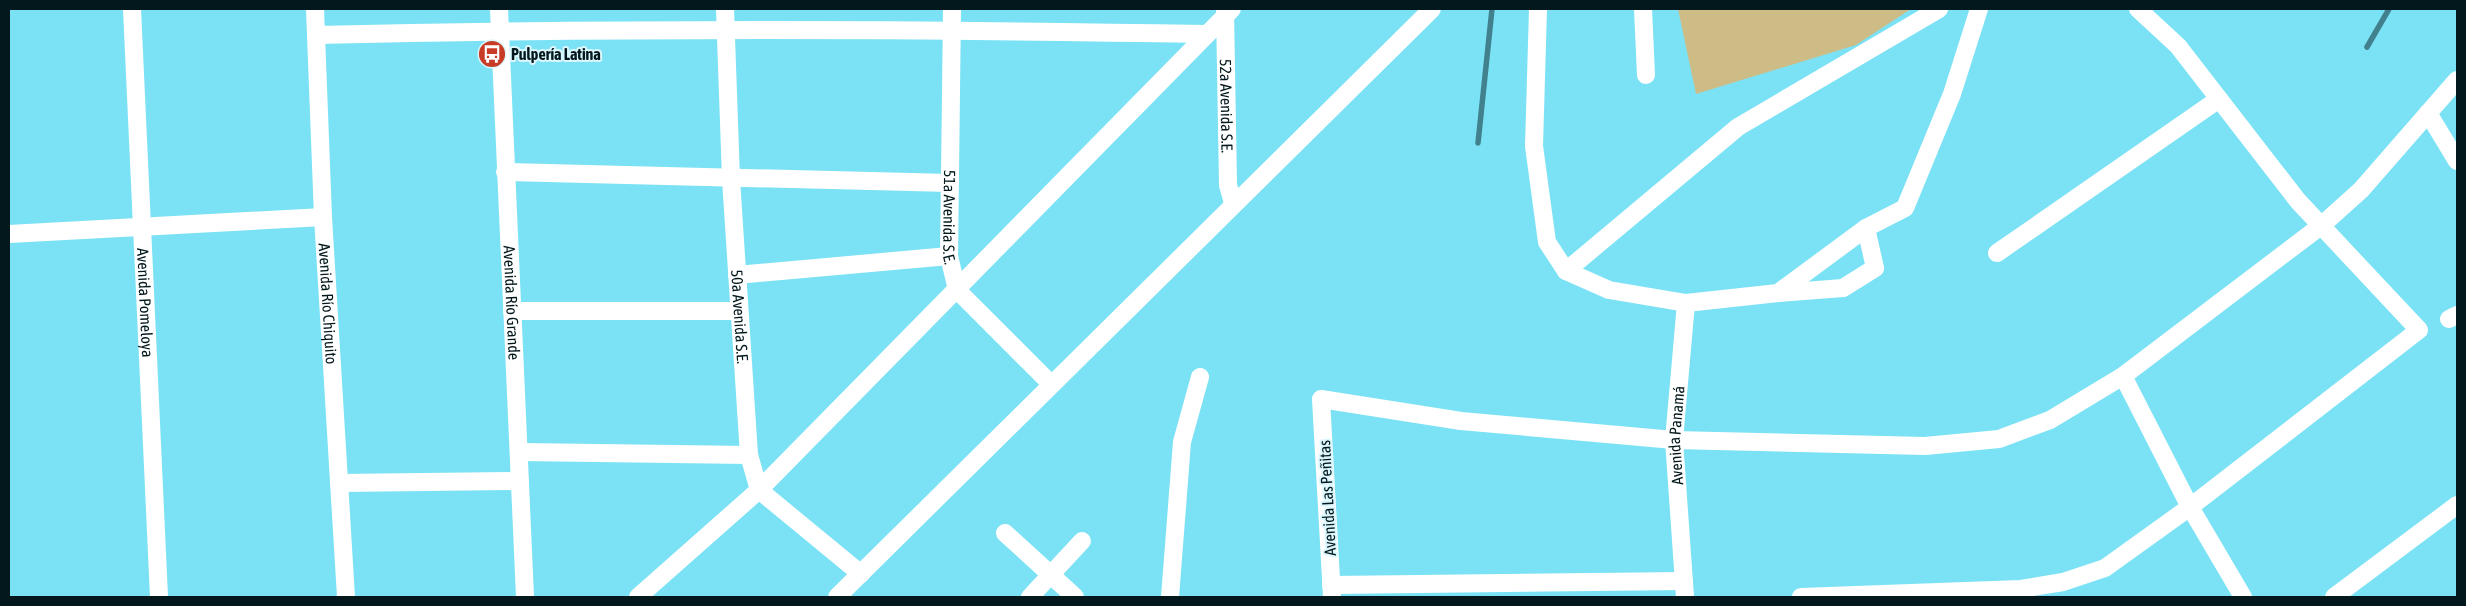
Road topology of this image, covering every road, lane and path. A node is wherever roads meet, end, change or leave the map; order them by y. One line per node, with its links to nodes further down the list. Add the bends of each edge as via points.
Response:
1 (132, 9): 29 (street, Avenida Pomeloya)
2 (315, 9): 17 (street, Avenida Río Chiquito)
3 (499, 9): 15 (street, Avenida Río Grande)
4 (725, 9): 13 (street, 50a Avenida S.E.)
5 (952, 9): 14 (street, 51a Avenida S.E.)
6 (1432, 9): 26 (street)
7 (1538, 9): 34 (street, via 1534,146 1547,242)
8 (1643, 9): 18 (street)
9 (1939, 9): 34 (street, via 1738,127)
10 (1979, 9): 30 (street, via 1952,94 1904,208)
11 (2138, 9): 20 (street, via 2178,46)
12 (1228, 11): 16 (street); 26 (street, 52a Avenida S.E., via 1228,185)
13 (725, 29): 14 (street); 15 (street); 24 (street, 50a Avenida S.E.)
14 (952, 29): 16 (street); 25 (street, 51a Avenida S.E.)
15 (500, 31): 17 (street); 23 (street, Avenida Río Grande)
16 (1206, 34): 36 (street)
17 (316, 35): 27 (street, Avenida Río Chiquito)
18 (1646, 75)
19 (2457, 80): 21 (street)
20 (2219, 99): 28 (street, via 2298,201); 32 (street)
21 (2428, 113): 22 (street); 28 (street, via 2361,190)
22 (2457, 161)
23 (506, 172): 24 (street); 40 (street, Avenida Río Grande)
24 (731, 179): 25 (street); 35 (street, 50a Avenida S.E.)
25 (950, 183): 33 (street, 51a Avenida S.E.)
26 (1233, 203): 43 (street)
27 (323, 217): 29 (street); 48 (street, Avenida Río Chiquito)
28 (2322, 225): 41 (street); 51 (street, via 2419,330)
29 (144, 226): 31 (street); 58 (street, Avenida Pomeloya)
30 (1866, 228): 37 (street); 37 (street, via 1875,268 1843,288)
31 (9, 234)
32 (1997, 253)
33 (949, 256): 35 (street); 36 (street, 51a Avenida S.E.)
34 (1566, 272): 38 (street, via 1609,290)
35 (737, 275): 39 (street, 50a Avenida S.E.)
36 (957, 290): 43 (street); 49 (street)
37 (1778, 293): 38 (street)
38 (1686, 303): 44 (street, Avenida Panamá)
39 (739, 310): 40 (street); 46 (street, 50a Avenida S.E.)
40 (512, 311): 45 (street, Avenida Río Grande)
41 (2123, 376): 44 (street, via 2050,420 1999,439 1925,446); 51 (street)
42 (1200, 377): 65 (street, via 1182,442)
43 (1051, 384): 54 (street)
44 (1674, 440): 56 (street, Avenida Panamá); 57 (street, Avenida Las Peñitas, via 1462,421 1321,398)
45 (520, 452): 46 (street); 47 (street, Avenida Río Grande)
46 (749, 455): 49 (street, 50a Avenida S.E.)
47 (520, 481): 48 (street); 60 (street, Avenida Río Grande)
48 (339, 483): 59 (street, Avenida Río Chiquito)
49 (759, 490): 54 (street); 61 (street)
50 (2457, 505): 68 (street)
51 (2190, 507): 66 (street, via 2105,568 2063,582 2022,589); 67 (street)
52 (1005, 533): 55 (street)
53 (1082, 541): 55 (street)
54 (861, 574): 62 (street)
55 (1051, 576): 63 (street); 64 (street)
56 (1684, 589): 57 (street)
57 (1332, 591)
58 (160, 597)
59 (346, 597)
60 (525, 597)
61 (638, 597)
62 (837, 597)
63 (1030, 597)
64 (1075, 597)
65 (1170, 597)
66 (1801, 597)
67 (2243, 597)
68 (2334, 597)

